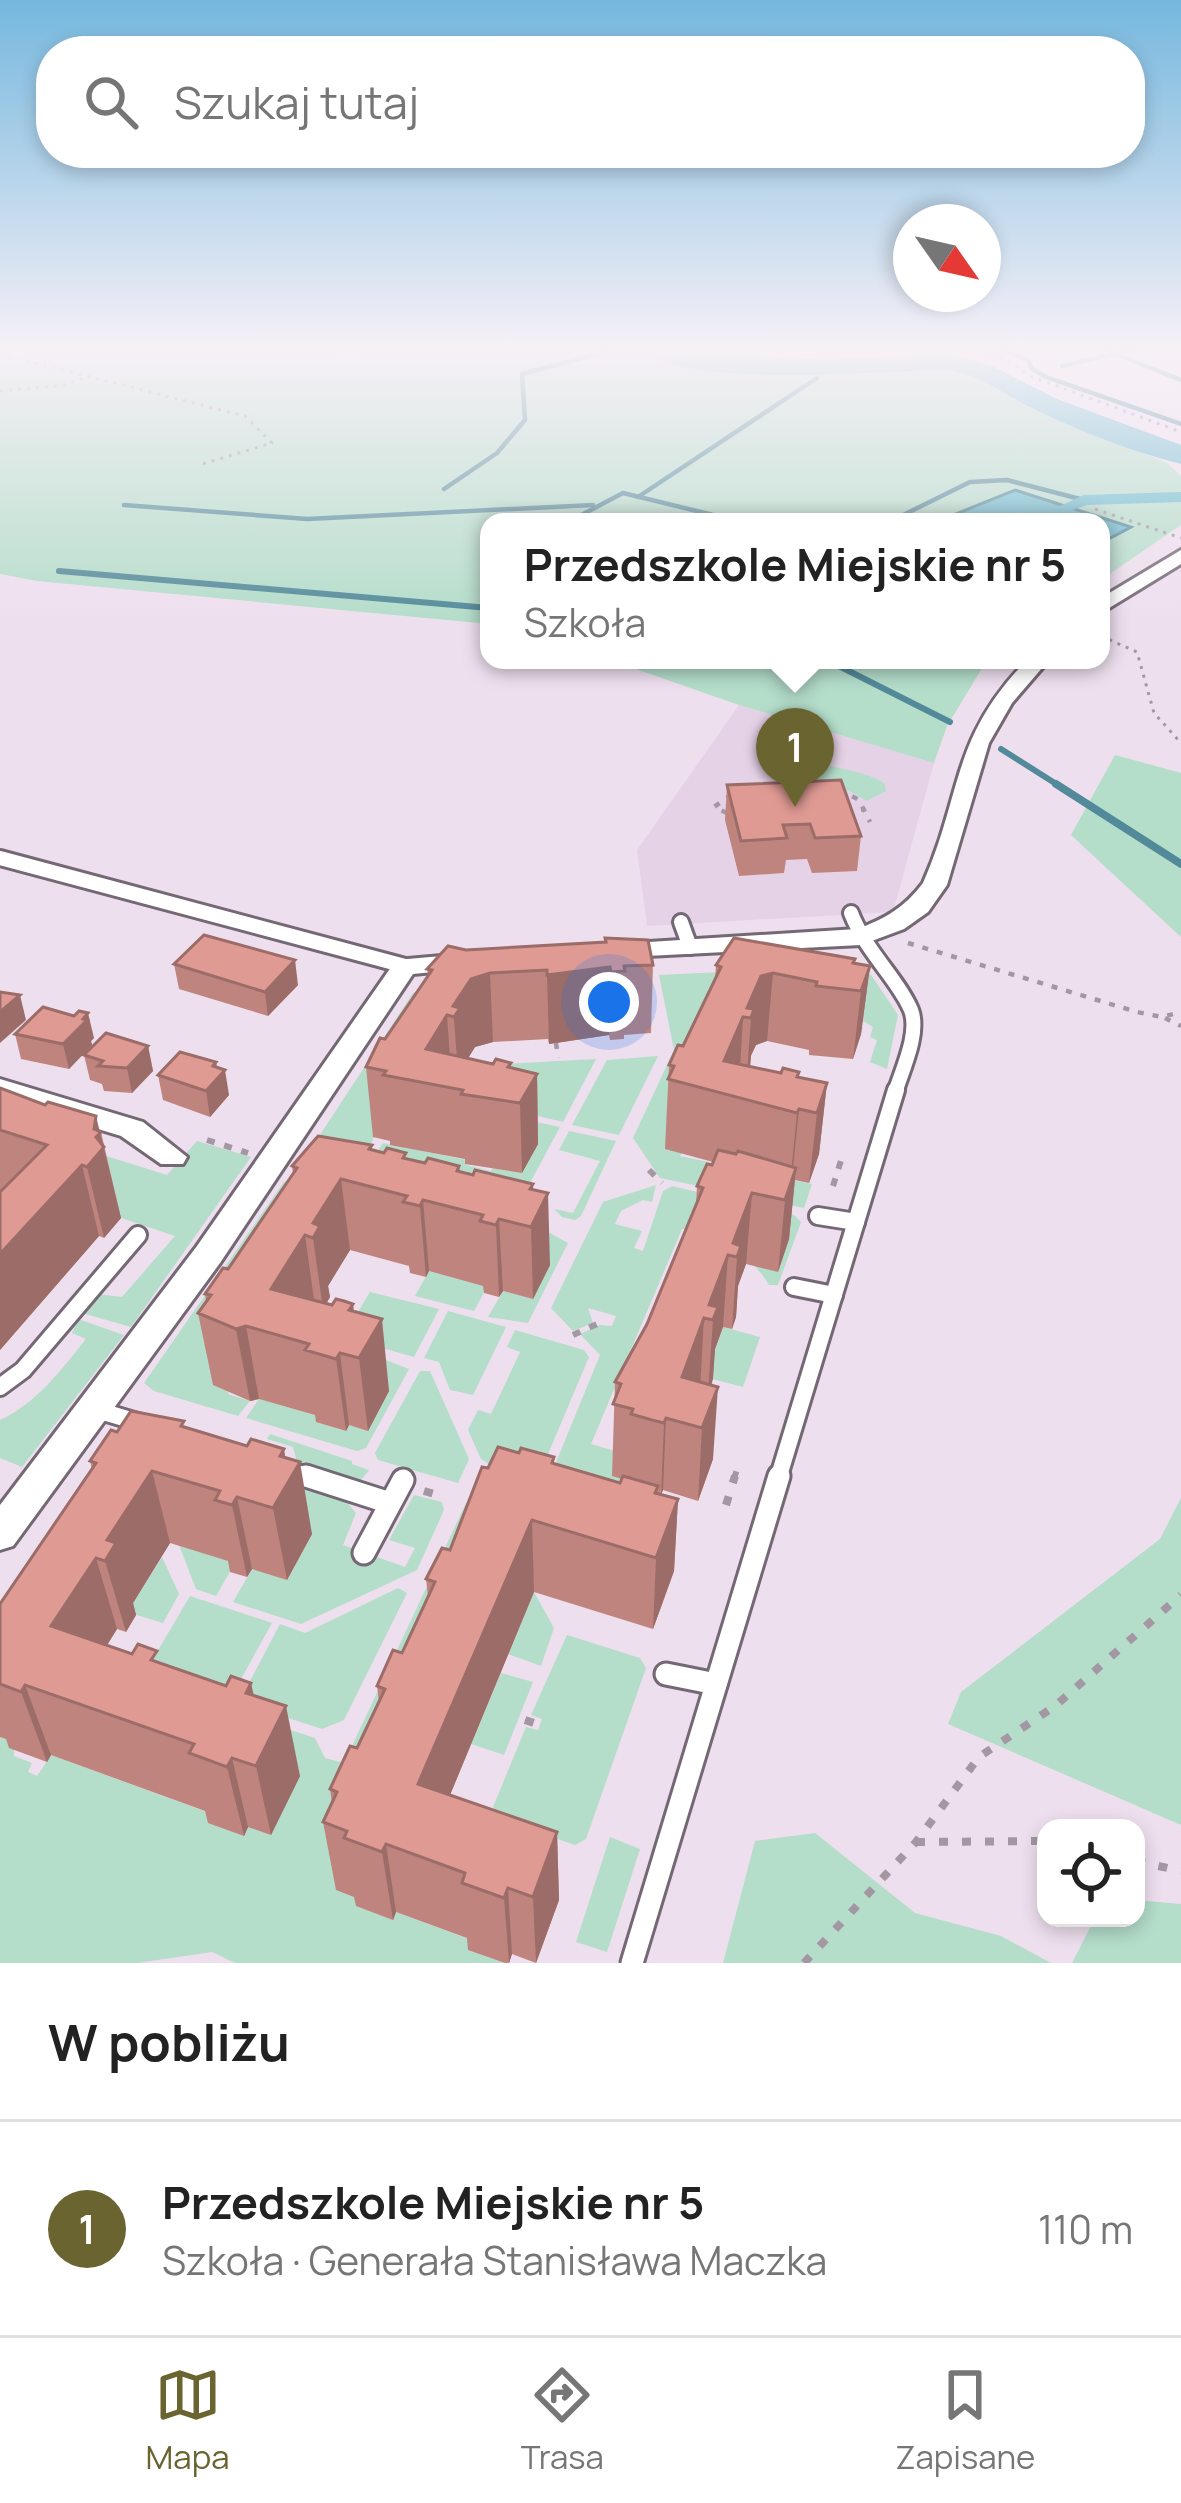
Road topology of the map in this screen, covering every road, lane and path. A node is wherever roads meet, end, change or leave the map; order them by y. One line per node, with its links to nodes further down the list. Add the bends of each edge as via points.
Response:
1 (270, 441): 2 (path)
2 (199, 465)
3 (1095, 509): 4 (path)
4 (1107, 513)
5 (1110, 514): 6 (path)
6 (1181, 538)
7 (1181, 556): 8 (street)
8 (1110, 601)
9 (1110, 640): 11 (path, via 1137,652 1146,704)
10 (1031, 669): 19 (street, via 992,713 976,747 936,888 892,929)
11 (1181, 743)
12 (764, 787): 14 (path, via 826,784)
13 (737, 794): 16 (path, via 714,807)
14 (864, 809): 15 (path); 17 (path)
15 (845, 810)
16 (743, 813)
17 (870, 822)
18 (0, 858): 22 (lane)
19 (856, 925): 20 (street, via 686,935); 24 (path); 37 (lane, via 912,1012)
20 (595, 953)
21 (500, 960): 22 (street)
22 (405, 966): 32 (street)
23 (1181, 1012): 24 (path)
24 (1162, 1017): 25 (path)
25 (1181, 1026)
26 (556, 1043): 27 (path)
27 (559, 1058)
28 (0, 1089): 31 (street, via 132,1129)
29 (208, 1140): 32 (path)
30 (843, 1154): 35 (path)
31 (172, 1157)
32 (276, 1157): 44 (street)
33 (649, 1170): 34 (path)
34 (662, 1183)
35 (832, 1186)
36 (818, 1216): 37 (lane)
37 (856, 1222): 40 (lane)
38 (138, 1234): 43 (lane)
39 (794, 1287): 40 (lane)
40 (834, 1295): 56 (lane)
41 (597, 1324): 42 (path)
42 (573, 1335)
43 (0, 1387)
44 (97, 1410): 45 (lane); 52 (street)
45 (155, 1428)
46 (262, 1462): 50 (lane)
47 (739, 1463): 51 (path)
48 (408, 1484): 49 (path); 50 (lane)
49 (445, 1497)
50 (390, 1503): 53 (lane)
51 (726, 1505)
52 (0, 1534)
53 (364, 1553)
54 (1181, 1595): 60 (path, via 1055,1706 979,1757)
55 (666, 1674): 56 (lane)
56 (716, 1684): 63 (lane)
57 (525, 1720): 58 (path)
58 (540, 1725)
59 (1037, 1841): 60 (path)
60 (916, 1842): 64 (path)
61 (1145, 1863): 62 (path)
62 (1181, 1871)
63 (632, 1963)
64 (804, 1963)

